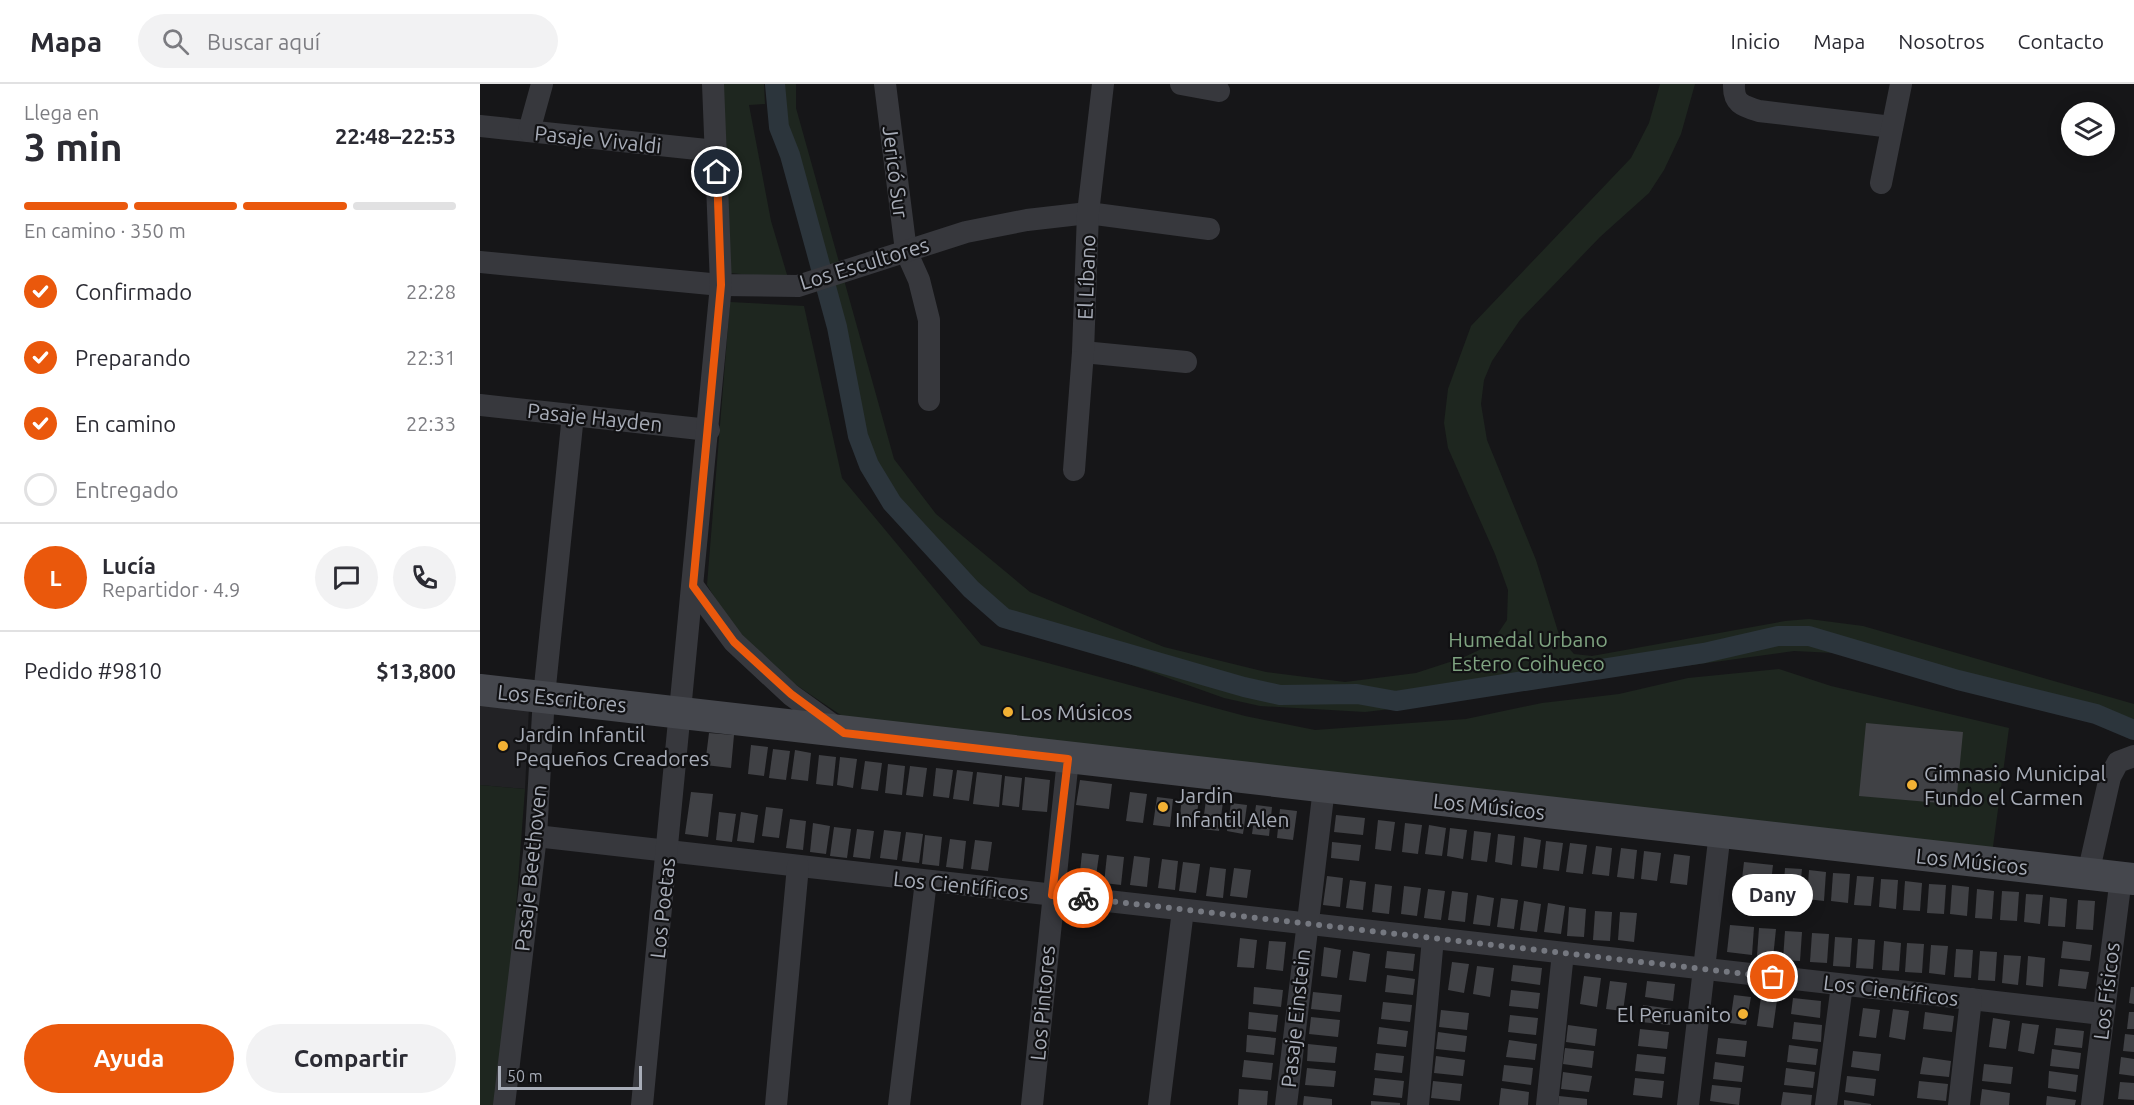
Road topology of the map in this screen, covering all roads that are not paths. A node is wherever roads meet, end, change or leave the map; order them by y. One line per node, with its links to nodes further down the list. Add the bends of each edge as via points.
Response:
1 (542, 84): 11 (street)
2 (713, 84): 12 (street)
3 (885, 84): 16 (street, Jericó Sur)
4 (1103, 84): 14 (street, El Líbano)
5 (1181, 84): 8 (street)
6 (1734, 84): 10 (street, via 1733,96 1741,106)
7 (1901, 84): 10 (street)
8 (1219, 91)
9 (480, 126): 11 (street, Pasaje Vivaldi)
10 (1892, 128): 13 (street)
11 (529, 131): 12 (street, Pasaje Vivaldi)
12 (716, 151): 18 (street)
13 (1881, 183)
14 (1088, 213): 15 (street, Los Escultores); 16 (street, Los Escultores, via 997,225); 19 (street, El Líbano)
15 (1209, 229)
16 (906, 251): 18 (street, Los Escultores, via 798,286); 21 (street, Jericó Sur, via 919,280 928,320)
17 (480, 262): 18 (street, Los Escultores)
18 (721, 285): 24 (street)
19 (1083, 352): 20 (street); 25 (street, El Líbano)
20 (1186, 363)
21 (929, 400)
22 (480, 405): 23 (street, Pasaje Hayden)
23 (573, 415): 24 (street, Pasaje Hayden); 28 (street, Pasaje Beethoven)
24 (709, 430): 26 (street)
25 (1074, 470)
26 (693, 586): 29 (street); 30 (street, Los Músicos, via 734,642 791,694)
27 (480, 690): 28 (street, Los Escritores)
28 (544, 696): 29 (street, Los Escritores); 35 (street, Pasaje Beethoven)
29 (681, 711): 30 (street, Los Músicos); 36 (street, Los Poetas)
30 (844, 733): 32 (street, Los Músicos)
31 (2134, 756): 38 (street, via 2118,762 2110,777)
32 (1068, 759): 33 (street, Los Músicos); 41 (street, Los Pintores)
33 (1324, 788): 34 (street, Los Músicos); 43 (street, Pasaje Einstein)
34 (1720, 832): 38 (street, Los Músicos); 46 (street)
35 (536, 836): 36 (street, Los Científicos); 50 (street, Pasaje Beethoven)
36 (668, 851): 37 (street, Los Científicos); 51 (street, Los Poetas)
37 (798, 866): 40 (street, Los Científicos); 52 (street)
38 (2088, 874): 39 (street, Los Músicos)
39 (2127, 878): 49 (street, Los Físicos)
40 (926, 881): 41 (street, Los Científicos); 53 (street)
41 (1052, 895): 42 (street, Los Científicos); 54 (street, Los Pintores)
42 (1183, 910): 43 (street, Los Científicos); 55 (street)
43 (1306, 924): 44 (street, Los Científicos); 56 (street, Pasaje Einstein)
44 (1433, 938): 45 (street, Los Científicos); 57 (street)
45 (1563, 953): 46 (street, Los Científicos); 58 (street)
46 (1704, 969): 47 (street, Los Científicos); 59 (street)
47 (1842, 985): 48 (street, Los Científicos); 60 (street)
48 (1971, 999): 49 (street, Los Científicos); 61 (street)
49 (2102, 1014): 62 (street, Los Físicos)
50 (504, 1105)
51 (642, 1105)
52 (777, 1105)
53 (899, 1105)
54 (1032, 1105)
55 (1159, 1105)
56 (1286, 1105)
57 (1418, 1105)
58 (1547, 1105)
59 (1688, 1105)
60 (1826, 1105)
61 (1959, 1105)
62 (2092, 1105)

